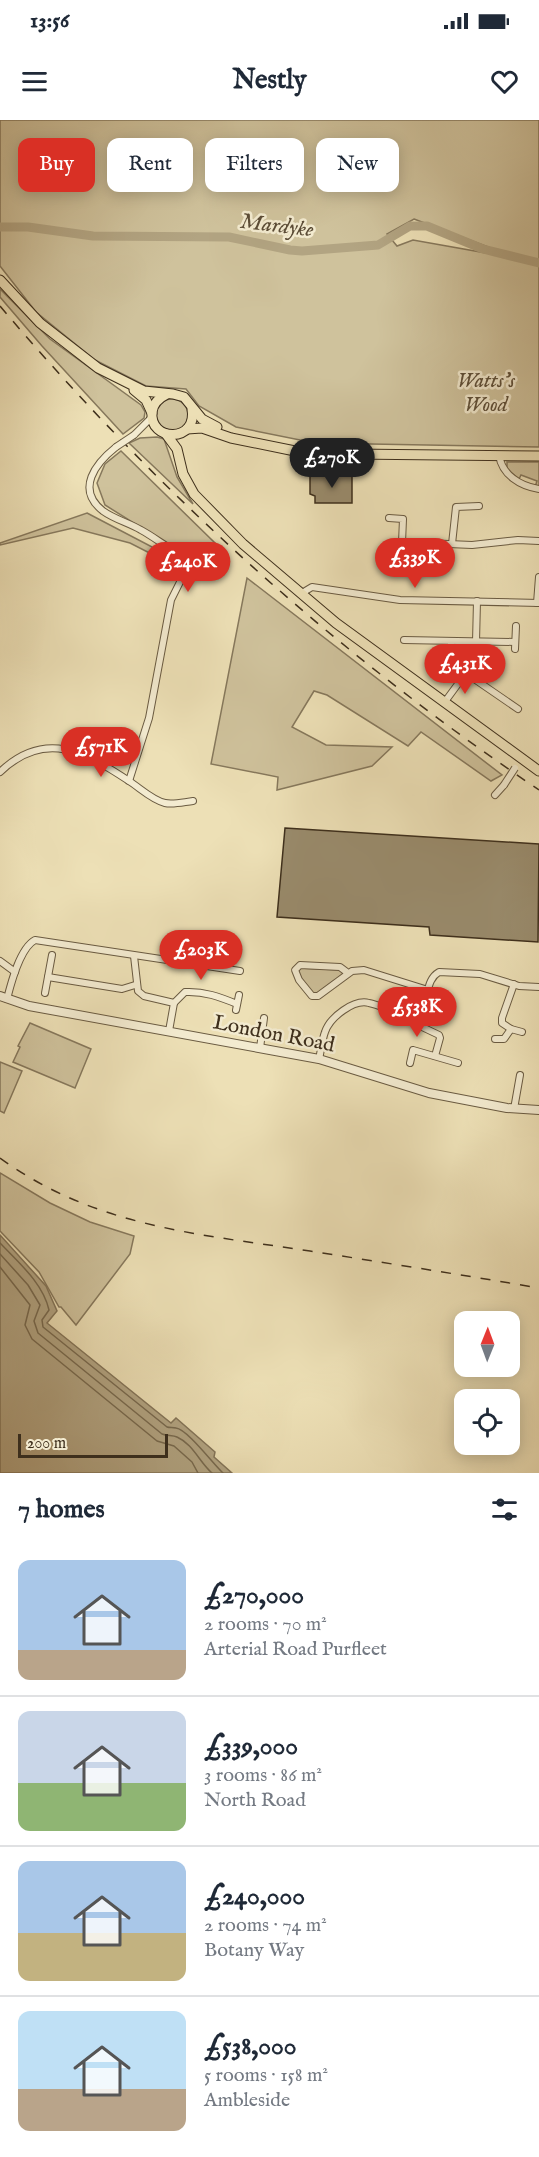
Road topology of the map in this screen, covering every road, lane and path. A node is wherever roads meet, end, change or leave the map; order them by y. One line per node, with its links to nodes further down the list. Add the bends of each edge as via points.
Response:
1 (0, 279): 2 (main road, via 40,323 82,357)
2 (125, 383): 3 (main road, via 144,392); 5 (main road, via 146,400)
3 (167, 394): 4 (main road, via 179,395); 5 (main road, via 158,399)
4 (192, 406): 6 (main road, via 193,418); 9 (main road, via 210,425)
5 (152, 415): 7 (main road); 8 (street)
6 (186, 430): 7 (main road); 9 (main road, via 202,428); 10 (main road)
7 (164, 432): 8 (street); 10 (main road)
8 (137, 433): 36 (street, bridge, via 94,469 90,486 94,500 104,512 180,554 186,570 171,600 148,718)
9 (249, 442): 11 (main road, via 332,453)
10 (177, 449): 23 (main road, via 183,474 202,504)
11 (499, 455): 12 (main road); 13 (street, via 502,467 514,480)
12 (539, 456)
13 (539, 489)
14 (479, 506): 18 (street, via 456,507)
15 (388, 518): 17 (street, via 403,519)
16 (539, 541): 18 (street)
17 (402, 542): 18 (street); 20 (street)
18 (452, 544)
19 (386, 565): 20 (street)
20 (401, 566): 21 (street)
21 (409, 566)
22 (539, 577): 25 (street)
23 (302, 593): 24 (street, via 312,587 400,600); 31 (main road)
24 (477, 601): 25 (street); 29 (street)
25 (538, 603)
26 (516, 626): 29 (street, via 515,646)
27 (404, 640): 28 (street)
28 (451, 641): 29 (street); 30 (street, via 454,665)
29 (476, 642)
30 (466, 673): 31 (street); 32 (street)
31 (444, 703): 33 (main road)
32 (518, 709)
33 (523, 757): 34 (main road); 37 (street, bridge)
34 (537, 767)
35 (0, 772): 36 (street, via 28,753 59,747 89,757)
36 (129, 781): 38 (street, via 166,803)
37 (495, 795)
38 (193, 801)
39 (52, 955): 45 (street)
40 (134, 956): 42 (street); 43 (street, via 35,940); 47 (street)
41 (0, 961): 43 (street)
42 (240, 971)
43 (15, 972): 52 (street)
44 (348, 974): 44 (street, via 318,996 312,996 295,970 300,964 340,967); 49 (street, via 364,970)
45 (48, 977): 47 (street, via 122,989); 50 (street)
46 (514, 984): 48 (street); 49 (street, via 483,974 439,972 431,979); 56 (street, via 502,1018 502,1023)
47 (135, 985): 53 (street, via 144,996)
48 (539, 987)
49 (428, 990): 54 (street, via 422,1008)
50 (45, 993)
51 (238, 995): 53 (street, via 237,1007 213,995 193,992 185,992)
52 (3, 998): 57 (street, London Road)
53 (174, 1003): 57 (street)
54 (414, 1014): 61 (street, via 420,1026 439,1035); 62 (street, via 366,1002 355,1004 325,1030)
55 (264, 1018): 60 (street)
56 (511, 1029): 58 (street); 59 (street, via 504,1039)
57 (169, 1031): 60 (street, London Road)
58 (522, 1032)
59 (495, 1039)
60 (260, 1048): 62 (street, London Road)
61 (435, 1056): 63 (street, via 414,1050); 64 (street)
62 (319, 1059): 66 (street, London Road, via 403,1087)
63 (410, 1063)
64 (458, 1063)
65 (520, 1075): 66 (street)
66 (514, 1109): 67 (street, London Road)
67 (539, 1110)

